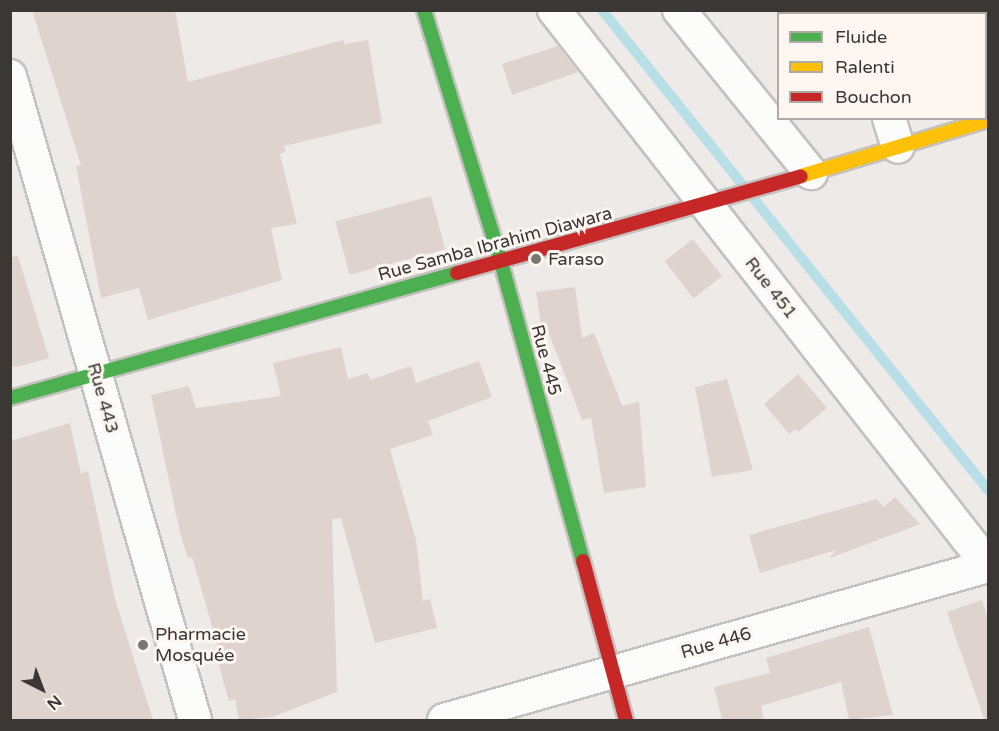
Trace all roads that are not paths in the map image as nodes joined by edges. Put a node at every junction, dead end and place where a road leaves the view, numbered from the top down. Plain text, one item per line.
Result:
1 (424, 10) edge
2 (554, 10) edge
3 (679, 10) edge
4 (10, 76) edge
5 (988, 120) edge
6 (894, 133) edge
7 (811, 173) junction
8 (706, 204) junction
9 (501, 262) junction
10 (95, 372) junction
11 (10, 398) edge
12 (988, 565) edge
13 (611, 673) junction
14 (195, 720) edge
15 (444, 720) edge
16 (626, 720) edge

1 - 9 street, Rue 445
2 - 8 street, Rue 451
3 - 7 street
4 - 10 street, Rue 443
5 - 6 street, Rue Samba Ibrahim Diawara
6 - 7 street, Rue Samba Ibrahim Diawara
7 - 8 street, Rue Samba Ibrahim Diawara
8 - 9 street, Rue Samba Ibrahim Diawara
8 - 12 street, Rue 451
9 - 10 street, Rue Samba Ibrahim Diawara
9 - 13 street, Rue 445
10 - 11 street, Rue Samba Ibrahim Diawara
10 - 14 street, Rue 443
12 - 13 street, Rue 446
13 - 15 street, Rue 446
13 - 16 street, Rue 445

